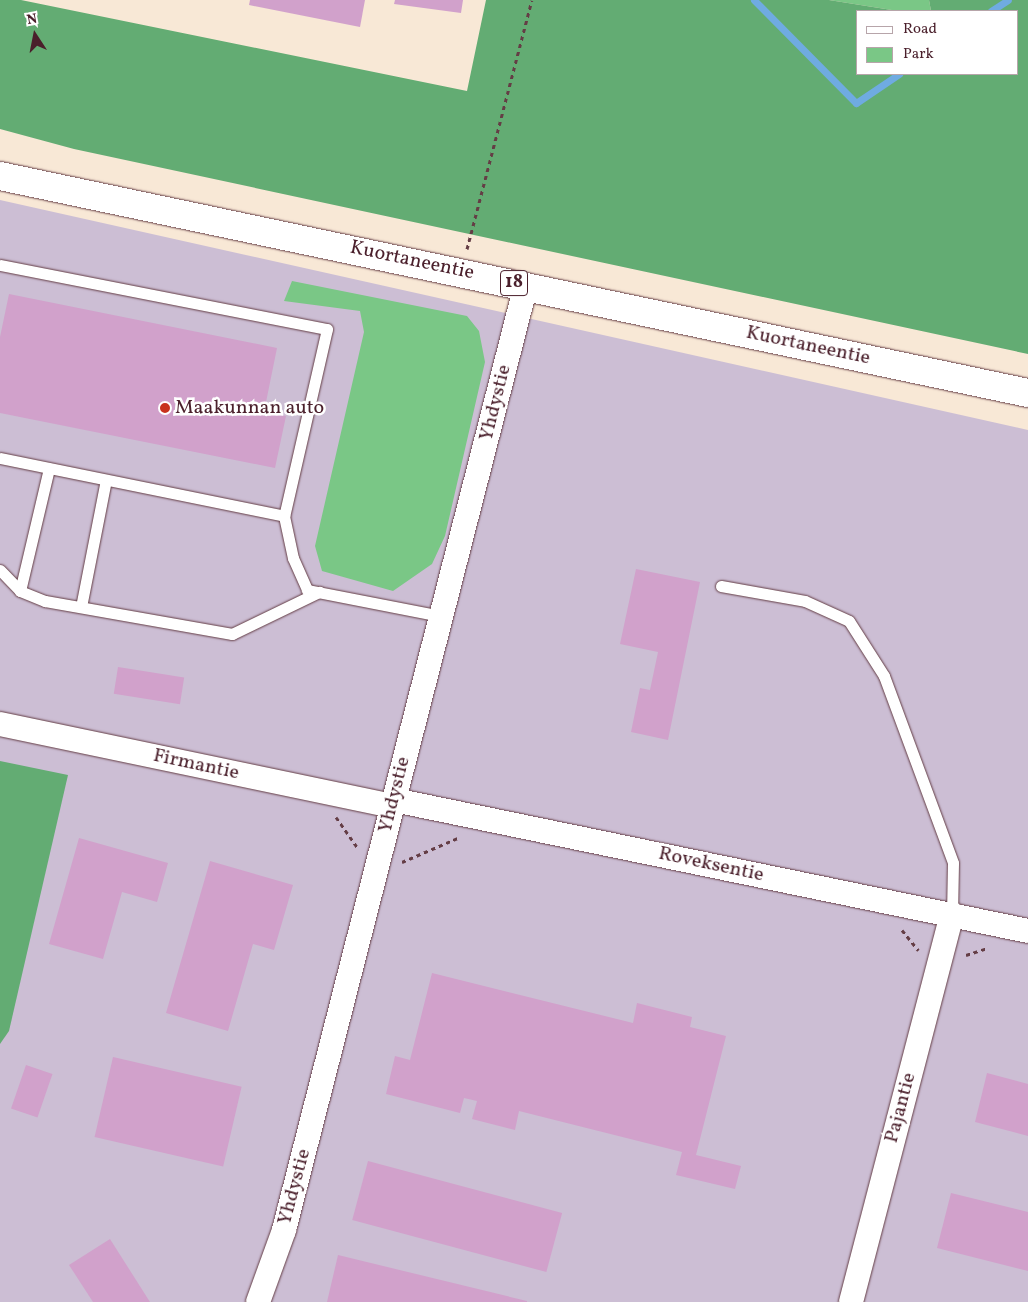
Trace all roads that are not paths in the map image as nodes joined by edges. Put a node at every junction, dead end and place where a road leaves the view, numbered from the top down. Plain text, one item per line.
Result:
1 (0, 176) edge
2 (0, 265) edge
3 (526, 285) junction
4 (1028, 393) edge
5 (0, 458) edge
6 (49, 468) junction
7 (106, 480) junction
8 (284, 516) junction
9 (0, 570) edge
10 (721, 586) dead end
11 (20, 591) junction
12 (319, 592) junction
13 (81, 607) junction
14 (441, 616) junction
15 (0, 724) edge
16 (393, 803) junction
17 (952, 914) junction
18 (1028, 931) edge
19 (258, 1302) edge
20 (850, 1302) edge

1 - 3 highway, Kuortaneentie / 18
2 - 8 lane
3 - 4 highway, Kuortaneentie / 18
3 - 14 street, Yhdystie
5 - 6 lane
6 - 7 lane
6 - 11 lane
7 - 8 lane
7 - 13 lane
8 - 12 lane
9 - 11 lane
10 - 17 lane
11 - 13 lane
12 - 13 lane
12 - 14 lane
14 - 16 street, Yhdystie
15 - 16 street, Firmantie
16 - 17 street, Roveksentie
16 - 19 street, Yhdystie
17 - 18 street, Roveksentie
17 - 20 street, Pajantie

